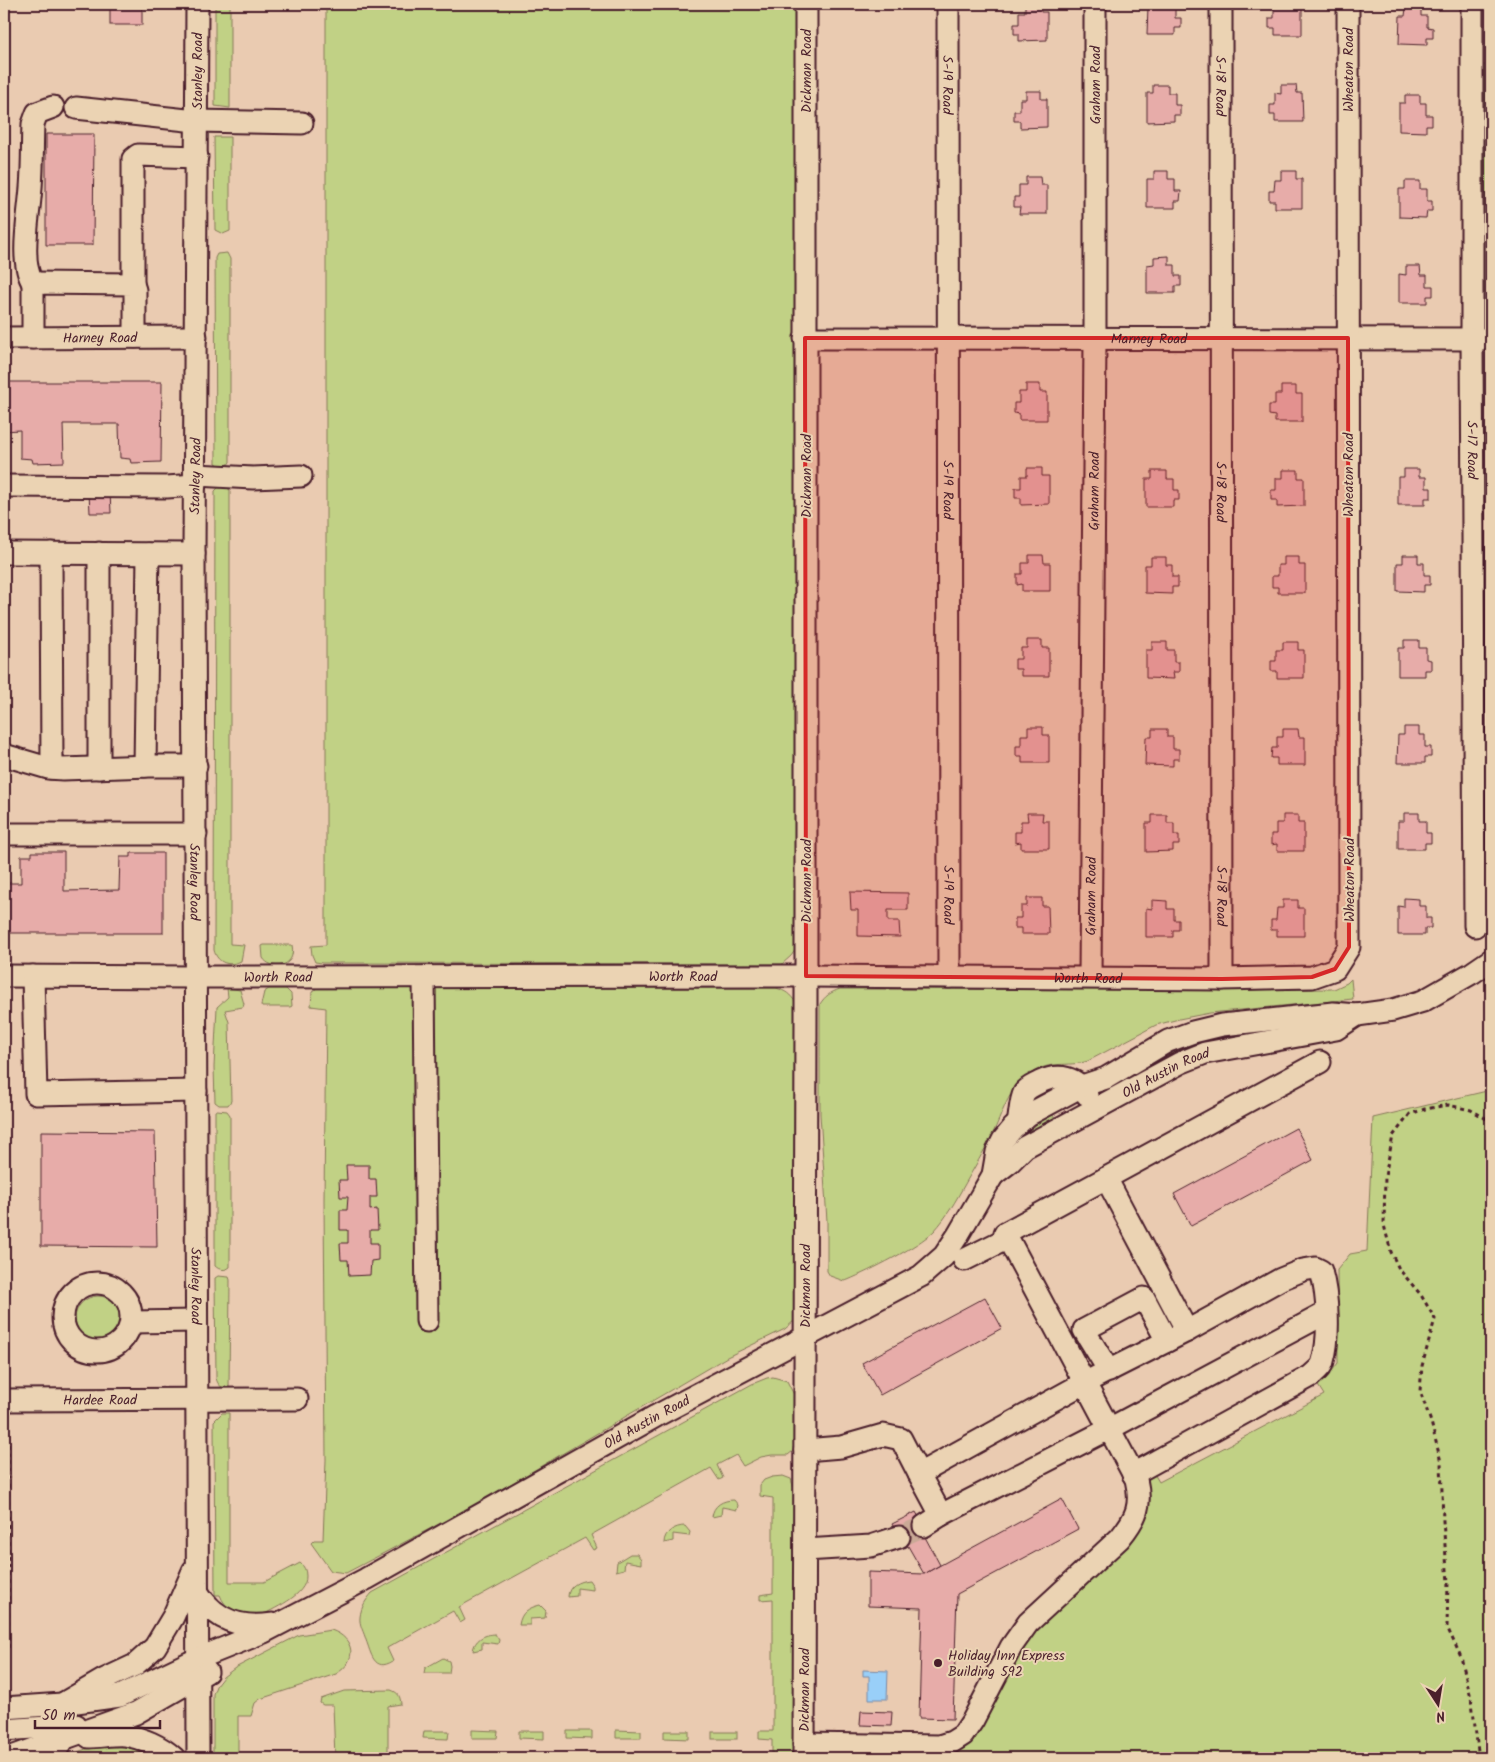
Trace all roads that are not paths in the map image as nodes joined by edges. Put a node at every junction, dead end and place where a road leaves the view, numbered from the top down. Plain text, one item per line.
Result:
1 (197, 4) edge
2 (806, 4) edge
3 (948, 4) edge
4 (1095, 4) edge
5 (1222, 4) edge
6 (1348, 4) edge
7 (1472, 4) edge
8 (53, 107) dead end
9 (76, 108) dead end
10 (196, 121) junction
11 (302, 123) dead end
12 (196, 157) junction
13 (33, 283) junction
14 (133, 284) junction
15 (135, 337) junction
16 (196, 337) junction
17 (4, 338) edge
18 (33, 338) junction
19 (805, 338) junction
20 (948, 338) junction
21 (1222, 338) junction
22 (1348, 338) junction
23 (1482, 338) edge
24 (1095, 339) junction
25 (301, 476) dead end
26 (195, 480) junction
27 (4, 486) edge
28 (4, 552) edge
29 (50, 553) junction
30 (100, 553) junction
31 (148, 554) junction
32 (194, 554) junction
33 (4, 755) edge
34 (146, 766) junction
35 (196, 766) junction
36 (52, 768) junction
37 (98, 768) junction
38 (4, 834) edge
39 (196, 834) junction
40 (1475, 926) dead end
41 (1349, 947) joint
42 (1491, 960) edge
43 (4, 976) edge
44 (33, 976) junction
45 (806, 976) junction
46 (196, 977) junction
47 (424, 977) junction
48 (949, 977) junction
49 (1090, 977) junction
50 (1222, 979) junction
51 (1357, 1015) junction
52 (1320, 1062) dead end
53 (1082, 1086) junction
54 (196, 1091) junction
55 (1095, 1109) junction
56 (993, 1174) junction
57 (1106, 1178) junction
58 (1008, 1238) junction
59 (964, 1260) dead end
60 (1326, 1313) junction
61 (427, 1320) dead end
62 (196, 1321) junction
63 (132, 1322) dead end
64 (1187, 1331) junction
65 (806, 1337) junction
66 (1167, 1341) junction
67 (1109, 1371) junction
68 (1084, 1383) junction
69 (196, 1399) junction
70 (297, 1399) dead end
71 (6, 1408) edge
72 (1109, 1429) junction
73 (805, 1450) junction
74 (919, 1474) junction
75 (1133, 1474) junction
76 (899, 1537) tunnel mouth
77 (805, 1550) junction
78 (196, 1561) junction
79 (197, 1591) junction
80 (273, 1627) junction
81 (197, 1669) junction
82 (62, 1704) junction
83 (4, 1708) edge
84 (4, 1730) edge
85 (64, 1732) junction
86 (804, 1751) edge
87 (9, 1758) edge
88 (51, 1758) edge
89 (174, 1758) edge
90 (198, 1758) edge

1 - 10 street, Stanley Road
2 - 19 street, Dickman Road
3 - 20 street, S-19 Road
4 - 24 street, Graham Road
5 - 21 street, S-18 Road
6 - 22 street, Wheaton Road
7 - 23 street, S-17 Road
8 - 13 street
9 - 10 street
10 - 11 street
10 - 12 street, Stanley Road
12 - 14 street
12 - 16 street, Stanley Road
13 - 14 street
13 - 18 street
14 - 15 street
15 - 16 street, Harney Road
15 - 18 street, Harney Road
16 - 26 street, Stanley Road
17 - 18 street, Harney Road
19 - 20 street, Marney Road
19 - 45 street, Dickman Road
20 - 24 street, Marney Road
20 - 48 street, S-19 Road
21 - 22 street, Marney Road
21 - 24 street, Marney Road
21 - 50 street, S-18 Road
22 - 23 street, Marney Road
22 - 41 street, Wheaton Road
23 - 40 street, S-17 Road
24 - 49 street, Graham Road
25 - 26 street
26 - 27 street
26 - 32 street, Stanley Road
28 - 29 street
29 - 30 street
29 - 36 street
30 - 31 street
30 - 37 street
31 - 32 street
31 - 34 street
32 - 35 street, Stanley Road
33 - 36 street
34 - 35 street
34 - 37 street
35 - 39 street, Stanley Road
36 - 37 street
38 - 39 street
39 - 46 street, Stanley Road
41 - 50 street, Worth Road
42 - 51 street, Old Austin Road
43 - 44 street, Worth Road
44 - 46 street, Worth Road
44 - 54 street
45 - 47 street, Worth Road
45 - 48 street, Worth Road
45 - 65 street, Dickman Road
46 - 47 street, Worth Road
46 - 54 street, Stanley Road
47 - 61 street
48 - 49 street, Worth Road
49 - 50 street, Worth Road
51 - 53 street, Old Austin Road
51 - 55 street, Old Austin Road
52 - 57 street
53 - 55 street
53 - 56 street, Old Austin Road
54 - 62 street, Stanley Road
55 - 56 street, Old Austin Road
56 - 65 street, Old Austin Road
57 - 58 street
57 - 64 street
58 - 59 street
58 - 68 street
60 - 64 street
60 - 72 street
60 - 75 street
62 - 63 street
62 - 69 street, Stanley Road
64 - 66 street
65 - 73 street, Dickman Road
65 - 80 street, Old Austin Road
66 - 67 street
66 - 67 street
67 - 68 street
68 - 72 street
68 - 74 street
69 - 70 street, Hardee Road
69 - 71 street, Hardee Road
69 - 78 street, Stanley Road
72 - 74 street
72 - 75 street
73 - 74 street
73 - 77 street, Dickman Road
75 - 86 street
76 - 77 street
77 - 86 street, Dickman Road
78 - 79 street, Stanley Road
78 - 82 street
79 - 80 street
79 - 81 street, Stanley Road
80 - 81 street, Old Austin Road
81 - 82 street
81 - 85 street
81 - 90 street, Stanley Road
82 - 83 street
82 - 85 street
84 - 85 street
85 - 87 street
85 - 88 street
85 - 89 street

